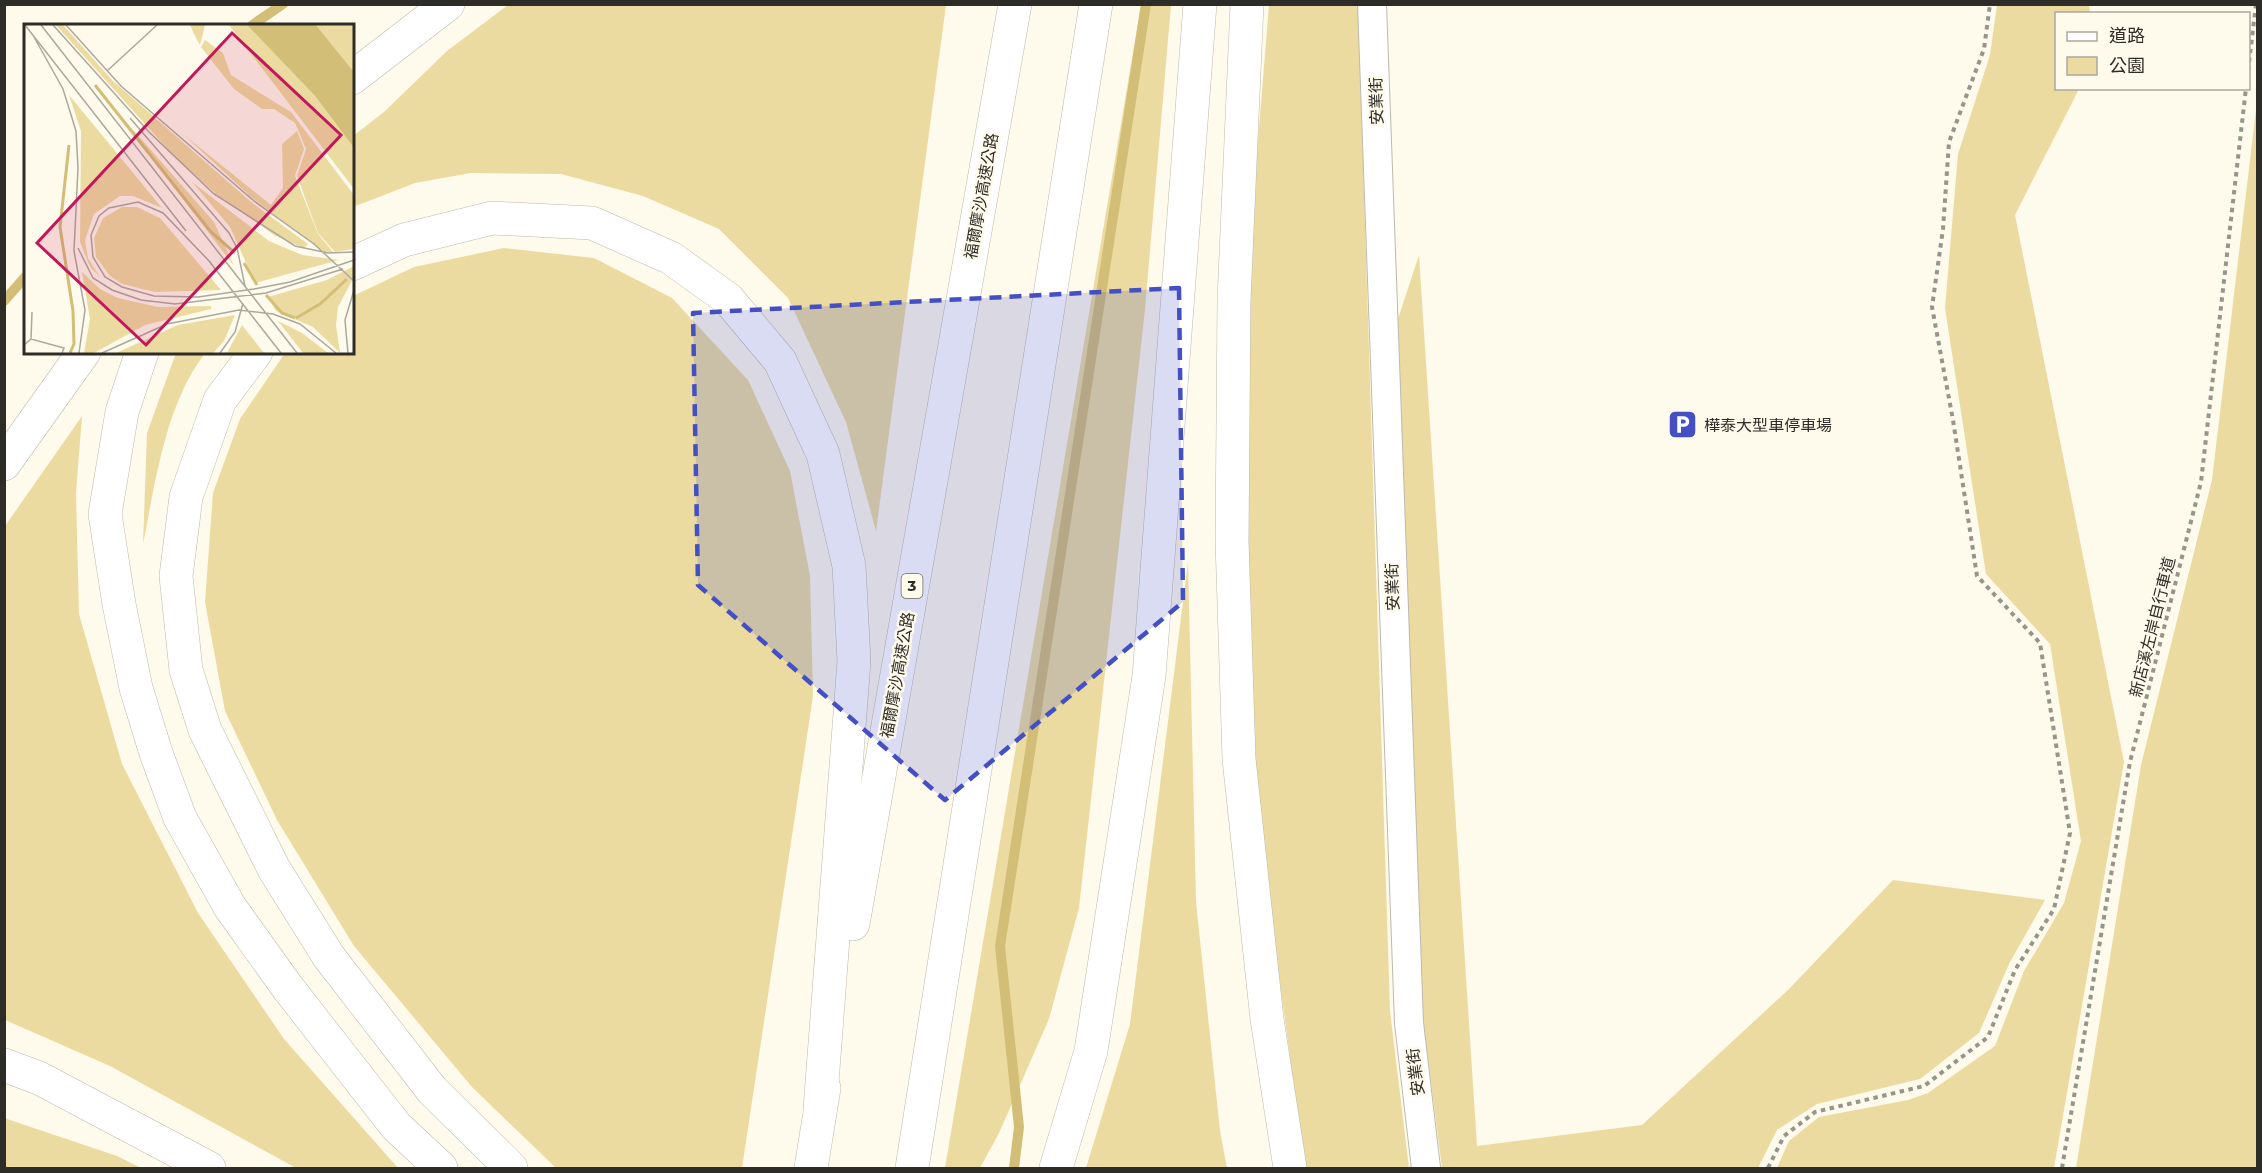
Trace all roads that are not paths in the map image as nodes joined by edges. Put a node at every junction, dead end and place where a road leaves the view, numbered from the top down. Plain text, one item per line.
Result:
1 (448, 4) edge
2 (1015, 4) edge
3 (1096, 4) edge
4 (1200, 4) edge
5 (1247, 4) edge
6 (1372, 4) edge
7 (354, 76) edge
8 (354, 263) edge
9 (83, 354) edge
10 (141, 354) edge
11 (254, 354) edge
12 (4, 464) edge
13 (4, 1065) edge
14 (820, 1109) junction
15 (209, 1168) edge
16 (441, 1168) edge
17 (511, 1168) edge
18 (811, 1168) edge
19 (912, 1168) edge
20 (1056, 1168) edge
21 (1290, 1168) edge
22 (1426, 1168) edge

1 - 7 highway
2 - 14 highway, 福爾摩沙高速公路 / 3
3 - 19 highway
4 - 20 highway
5 - 21 highway
6 - 22 street, 安業街
8 - 14 highway
9 - 12 highway
10 - 16 highway
11 - 17 highway
13 - 15 highway
14 - 18 highway, 福爾摩沙高速公路 / 3

